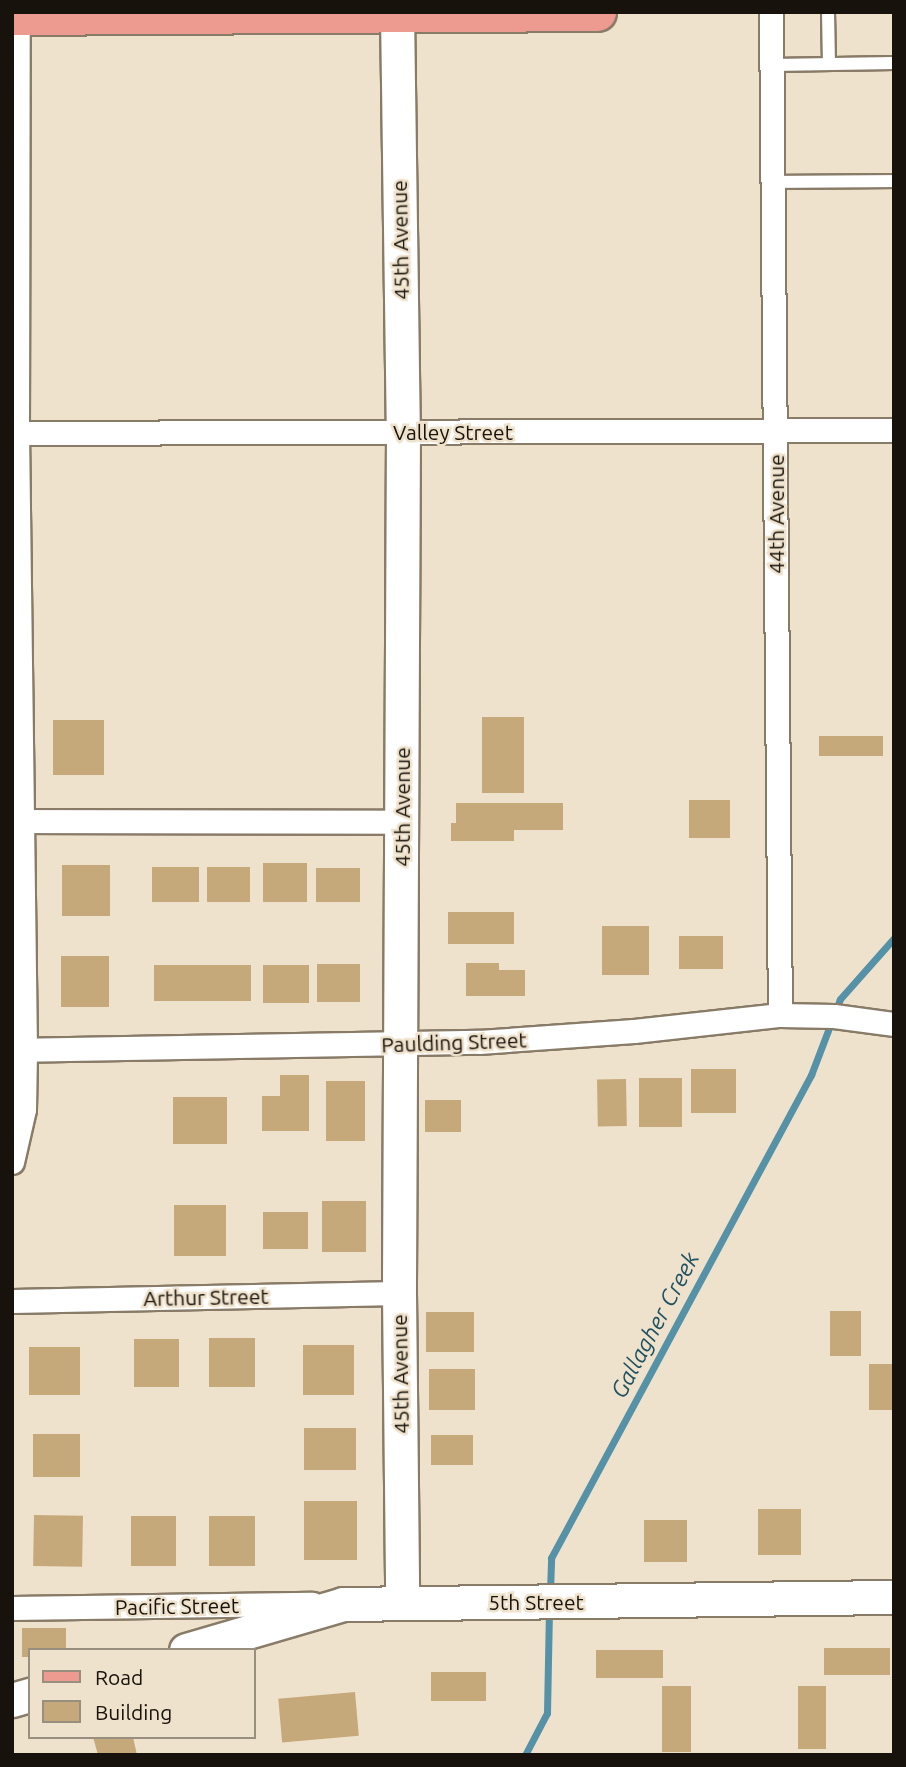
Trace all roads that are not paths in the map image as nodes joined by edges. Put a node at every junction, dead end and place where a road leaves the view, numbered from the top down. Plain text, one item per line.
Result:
1 (597, 12) edge
2 (771, 12) edge
3 (828, 12) edge
4 (397, 13) edge
5 (16, 15) edge
6 (894, 63) edge
7 (829, 64) junction
8 (772, 65) junction
9 (894, 181) edge
10 (773, 182) junction
11 (894, 430) edge
12 (775, 431) junction
13 (403, 432) junction
14 (15, 433) edge
15 (17, 821) edge
16 (401, 822) junction
17 (780, 1015) junction
18 (894, 1024) edge
19 (400, 1045) junction
20 (19, 1050) edge
21 (12, 1162) edge
22 (399, 1293) junction
23 (12, 1301) edge
24 (894, 1597) edge
25 (402, 1602) junction
26 (343, 1604) junction
27 (12, 1608) edge
28 (193, 1648) edge

1 - 4 main road
2 - 8 street, 44th Avenue
3 - 7 lane
4 - 5 main road
4 - 13 street, 45th Avenue
5 - 14 street
6 - 7 lane
7 - 8 lane
8 - 10 street, 44th Avenue
9 - 10 lane
10 - 12 street, 44th Avenue
11 - 12 street, Valley Street
12 - 13 street, Valley Street
12 - 17 street, 44th Avenue
13 - 14 street, Valley Street
13 - 16 street, 45th Avenue
14 - 15 street
15 - 16 street
15 - 20 street
16 - 19 street, 45th Avenue
17 - 18 street, Paulding Street
17 - 19 street, Paulding Street
19 - 20 street, Paulding Street
19 - 22 street, 45th Avenue
20 - 21 street
22 - 23 street, Arthur Street
22 - 25 street, 45th Avenue
24 - 25 street, 5th Street
25 - 26 street, 5th Street
26 - 27 street, Pacific Street
26 - 28 street, 5th Street

